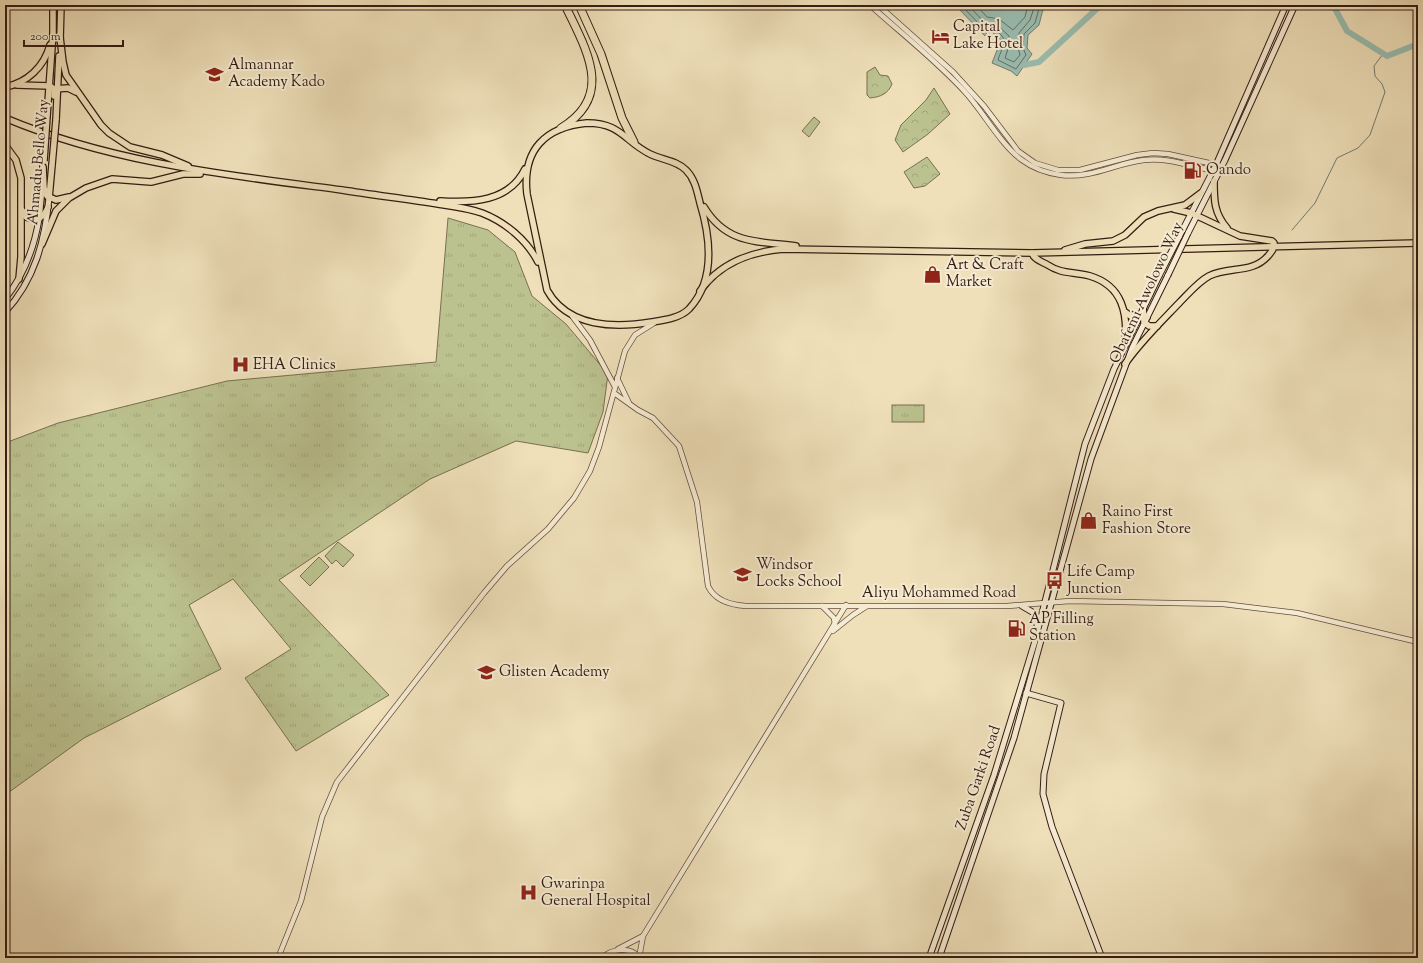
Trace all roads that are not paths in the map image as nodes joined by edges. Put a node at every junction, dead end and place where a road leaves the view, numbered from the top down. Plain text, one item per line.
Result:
1 (53, 5) edge
2 (61, 5) edge
3 (564, 5) edge
4 (579, 5) edge
5 (870, 5) edge
6 (878, 5) edge
7 (1286, 5) edge
8 (1295, 5) edge
9 (53, 33) junction
10 (60, 37) junction
11 (15, 85) junction
12 (5, 87) edge
13 (54, 87) junction
14 (78, 93) junction
15 (5, 118) edge
16 (562, 128) junction
17 (634, 142) junction
18 (5, 145) edge
19 (528, 163) junction
20 (44, 164) junction
21 (1216, 164) junction
22 (1222, 166) junction
23 (200, 170) junction
24 (1216, 171) junction
25 (227, 174) junction
26 (1214, 181) junction
27 (1201, 193) junction
28 (73, 195) junction
29 (50, 198) junction
30 (700, 199) junction
31 (418, 201) junction
32 (48, 207) junction
33 (1174, 209) junction
34 (21, 210) junction
35 (1194, 214) junction
36 (39, 219) junction
37 (1230, 231) junction
38 (1418, 243) edge
39 (42, 244) junction
40 (1274, 246) junction
41 (816, 249) junction
42 (1062, 251) junction
43 (1032, 253) junction
44 (542, 271) junction
45 (19, 279) junction
46 (700, 291) junction
47 (5, 299) edge
48 (1143, 307) joint
49 (5, 312) edge
50 (1125, 312) junction
51 (570, 313) junction
52 (1143, 318) junction
53 (656, 322) junction
54 (1157, 326) junction
55 (1125, 344) junction
56 (1125, 364) junction
57 (617, 378) junction
58 (615, 390) junction
59 (630, 405) junction
60 (1044, 603) junction
61 (1051, 603) junction
62 (846, 605) junction
63 (822, 606) junction
64 (869, 606) junction
65 (1022, 606) junction
66 (835, 625) junction
67 (830, 633) junction
68 (1037, 635) junction
69 (1418, 642) edge
70 (1026, 693) junction
71 (643, 936) junction
72 (615, 950) junction
73 (278, 958) edge
74 (602, 958) edge
75 (639, 958) edge
76 (929, 958) edge
77 (939, 958) edge
78 (1102, 958) edge

1 - 9 main road, Ahmadu Bello Way
2 - 10 main road, Ahmadu Bello Way
3 - 16 highway
4 - 17 highway
5 - 24 street
6 - 21 street
7 - 21 main road, Obafemi Awolowo Way
8 - 22 main road, Obafemi Awolowo Way
9 - 11 main road
9 - 13 main road, Ahmadu Bello Way
10 - 13 main road, Ahmadu Bello Way
10 - 14 main road
11 - 12 main road
11 - 13 main road
13 - 14 main road
13 - 20 main road, Ahmadu Bello Way, bridge
13 - 29 main road, Ahmadu Bello Way, bridge
14 - 23 main road
15 - 23 main road
16 - 17 main road
16 - 19 main road
17 - 30 main road
18 - 34 main road
19 - 31 main road
19 - 44 main road
20 - 29 main road
20 - 36 main road, Ahmadu Bello Way
21 - 22 street
21 - 24 main road, Obafemi Awolowo Way
22 - 24 main road, Obafemi Awolowo Way
23 - 25 main road
24 - 26 main road, Obafemi Awolowo Way
24 - 27 main road, Obafemi Awolowo Way
25 - 28 main road
25 - 31 main road
26 - 35 main road, Obafemi Awolowo Way
26 - 37 main road
27 - 33 main road
27 - 35 main road, Obafemi Awolowo Way
28 - 29 main road
28 - 39 main road
29 - 32 main road, Ahmadu Bello Way
30 - 41 main road
30 - 46 main road
31 - 44 main road
32 - 36 main road
32 - 39 main road, Ahmadu Bello Way
33 - 35 main road
33 - 42 main road
34 - 36 main road
34 - 45 main road
35 - 37 main road
35 - 48 main road, Obafemi Awolowo Way, bridge
35 - 52 main road, Obafemi Awolowo Way, bridge
36 - 45 main road, Ahmadu Bello Way
37 - 40 main road
38 - 40 main road
39 - 49 main road, Ahmadu Bello Way
40 - 42 main road
40 - 54 main road
41 - 43 main road
41 - 46 main road
42 - 43 main road
43 - 50 main road
44 - 51 main road
45 - 47 main road, Ahmadu Bello Way
46 - 53 main road
48 - 52 main road
50 - 52 main road
50 - 55 main road
51 - 53 main road
51 - 58 street
52 - 54 main road
52 - 55 main road, Obafemi Awolowo Way
52 - 56 main road, Obafemi Awolowo Way
53 - 57 street
54 - 56 main road
55 - 60 main road, Obafemi Awolowo Way
56 - 61 main road, Obafemi Awolowo Way
57 - 58 street
57 - 59 street
58 - 59 street
58 - 73 street
59 - 63 street, Aliyu Mohammed Road
60 - 61 street, Aliyu Mohammed Road
60 - 65 street, Aliyu Mohammed Road
60 - 68 main road, Zuba Garki Road
61 - 69 street, Aliyu Mohammed Road
61 - 70 main road, Zuba Garki Road
62 - 63 street, Aliyu Mohammed Road
62 - 64 street, Aliyu Mohammed Road
62 - 66 street
63 - 66 street
64 - 65 street, Aliyu Mohammed Road
64 - 67 street
65 - 68 main road
66 - 67 street
67 - 71 street
68 - 76 main road, Zuba Garki Road
70 - 77 main road, Zuba Garki Road
70 - 78 main road
71 - 72 street
71 - 75 street
72 - 74 street
72 - 75 street

